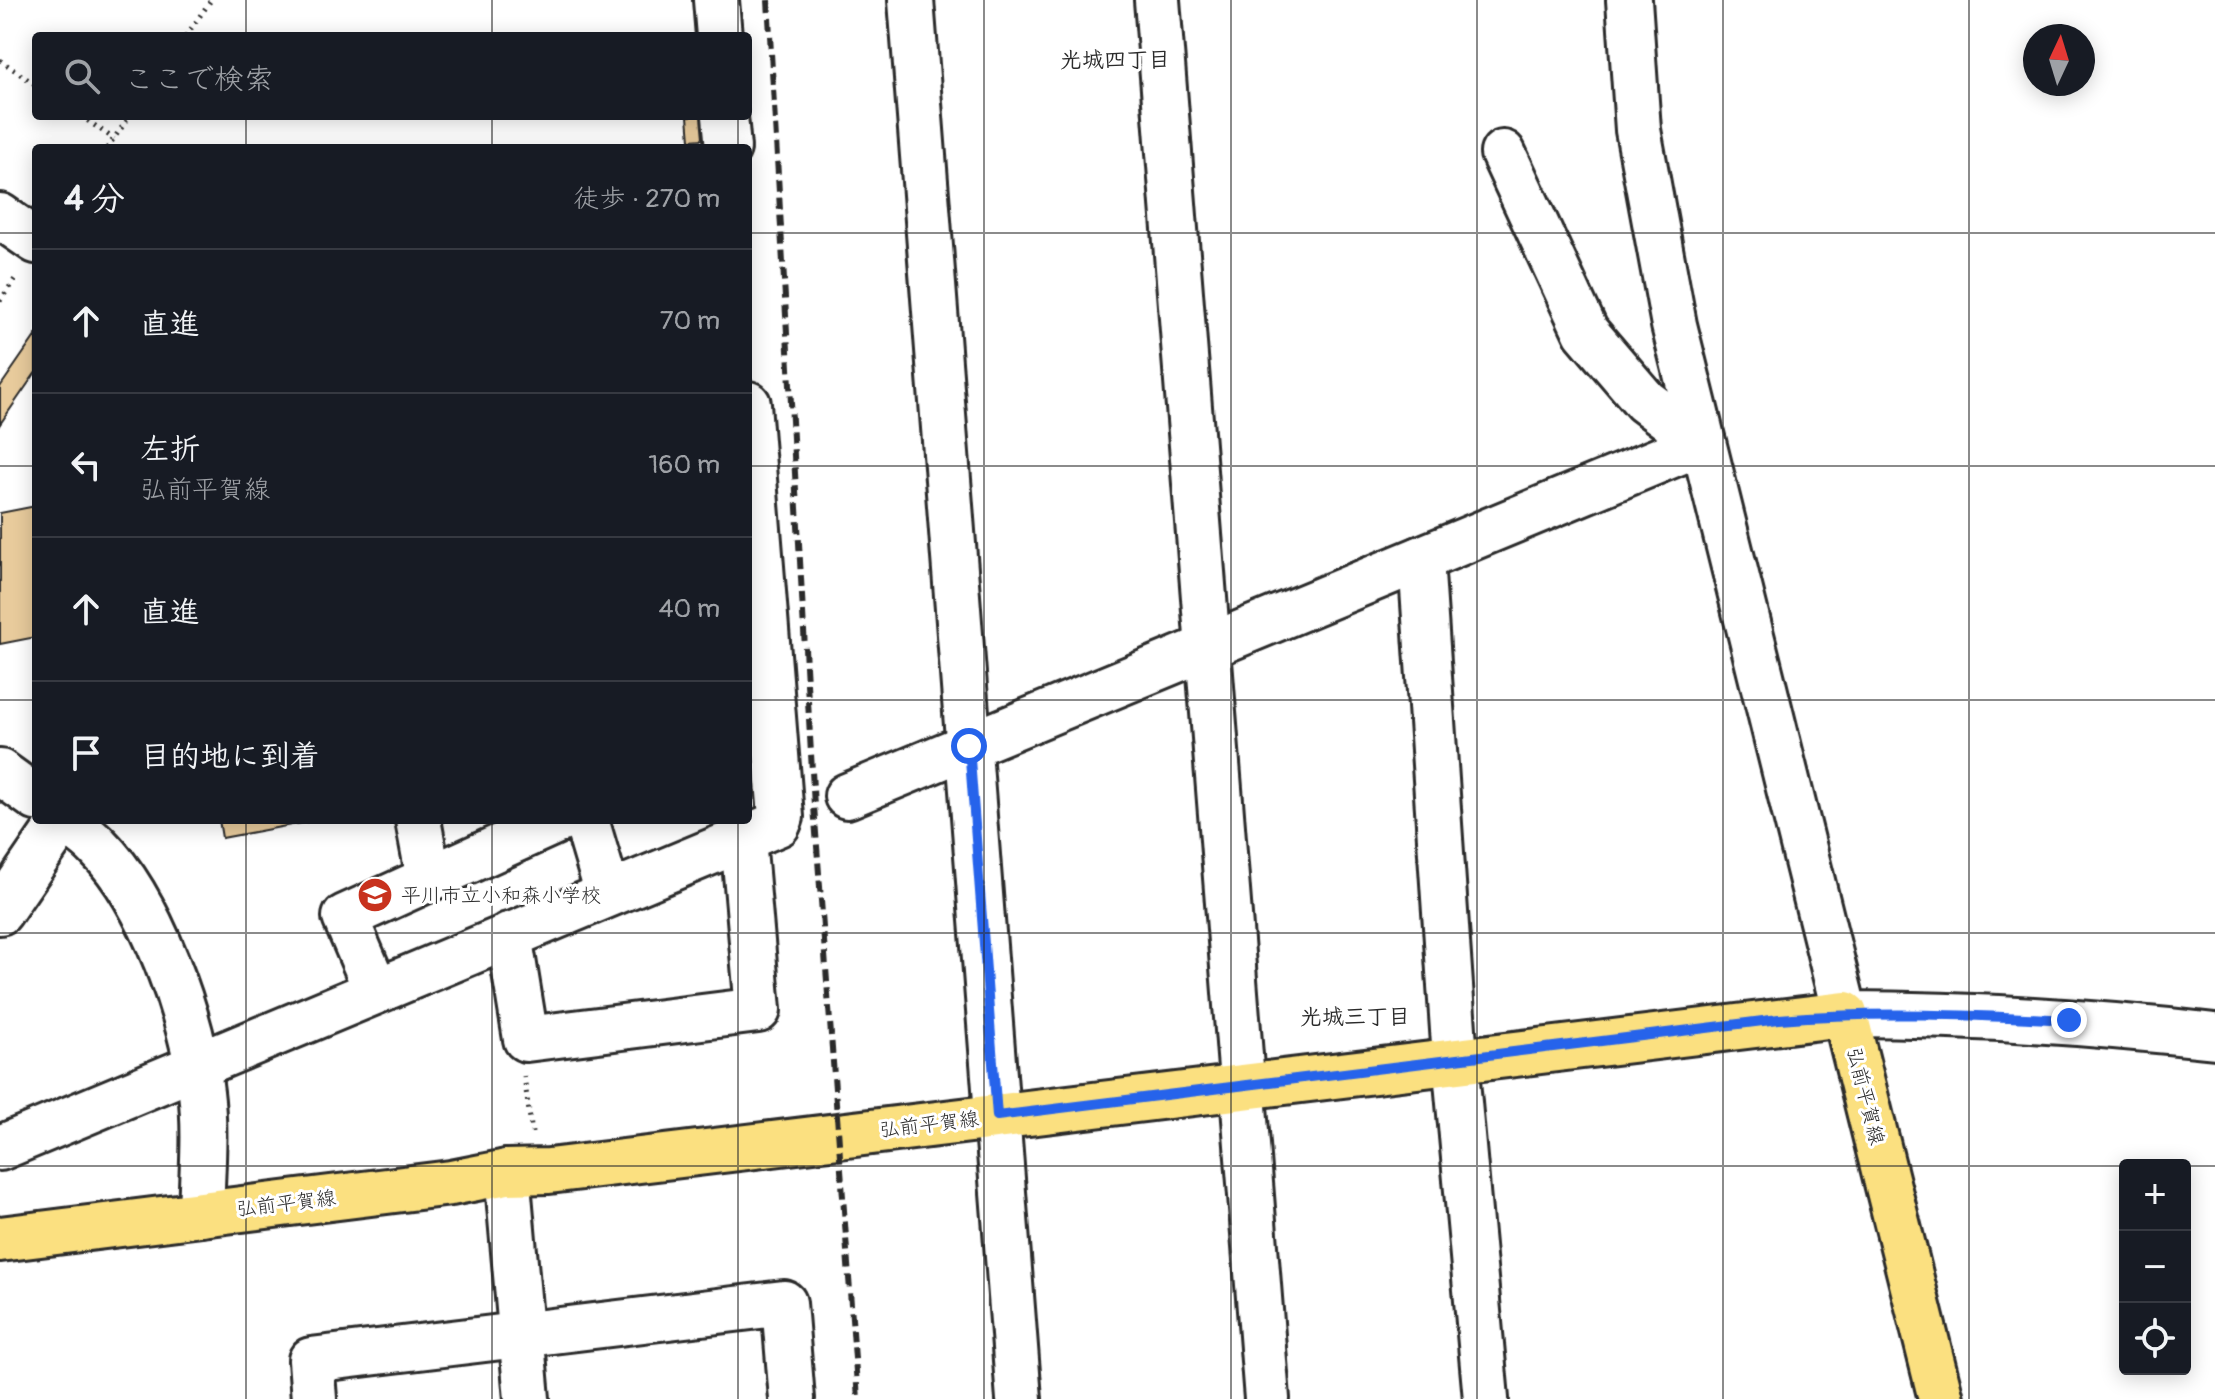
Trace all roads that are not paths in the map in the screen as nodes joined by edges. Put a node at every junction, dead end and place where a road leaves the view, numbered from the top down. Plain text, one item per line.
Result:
1 (716, 0) edge
2 (911, 0) edge
3 (1157, 0) edge
4 (1629, 0) edge
5 (719, 32) edge
6 (725, 120) edge
7 (728, 144) edge
8 (1503, 153) dead end
9 (0, 216) edge
10 (32, 238) edge
11 (1701, 443) junction
12 (752, 454) edge
13 (1421, 559) junction
14 (1208, 647) junction
15 (969, 746) junction
16 (0, 772) edge
17 (32, 795) edge
18 (847, 796) dead end
19 (61, 824) edge
20 (69, 824) edge
21 (419, 824) edge
22 (550, 824) edge
23 (587, 824) edge
24 (743, 839) junction
25 (429, 879) junction
26 (608, 894) junction
27 (0, 912) edge
28 (509, 935) junction
29 (376, 990) junction
30 (1845, 1014) junction
31 (2215, 1036) edge
32 (1455, 1059) junction
33 (197, 1064) junction
34 (1242, 1086) junction
35 (997, 1116) junction
36 (0, 1148) edge
37 (507, 1172) junction
38 (201, 1214) junction
39 (0, 1239) edge
40 (522, 1334) junction
41 (314, 1399) edge
42 (527, 1399) edge
43 (792, 1399) edge
44 (1019, 1399) edge
45 (1267, 1399) edge
46 (1486, 1399) edge
47 (1941, 1399) edge

1 - 5 street
2 - 15 street
3 - 14 street
4 - 11 street
6 - 7 street
8 - 11 street
9 - 10 street
11 - 13 street
11 - 30 street
12 - 24 street
13 - 14 street
13 - 32 street
14 - 15 street
14 - 34 street
15 - 18 street
15 - 35 street
16 - 17 street
19 - 27 street
20 - 33 street
21 - 25 street
22 - 25 street
23 - 26 street
24 - 26 street
24 - 28 street
25 - 29 street
26 - 28 street
28 - 29 street
29 - 33 street
30 - 31 street
30 - 32 main road, 弘前平賀線
30 - 47 main road, 弘前平賀線
32 - 34 main road, 弘前平賀線
32 - 46 street
33 - 36 street
33 - 38 street
34 - 35 main road, 弘前平賀線
34 - 45 street
35 - 37 main road, 弘前平賀線
35 - 44 street
37 - 38 main road, 弘前平賀線
37 - 40 street
38 - 39 main road, 弘前平賀線
40 - 41 street
40 - 42 street
40 - 43 street

